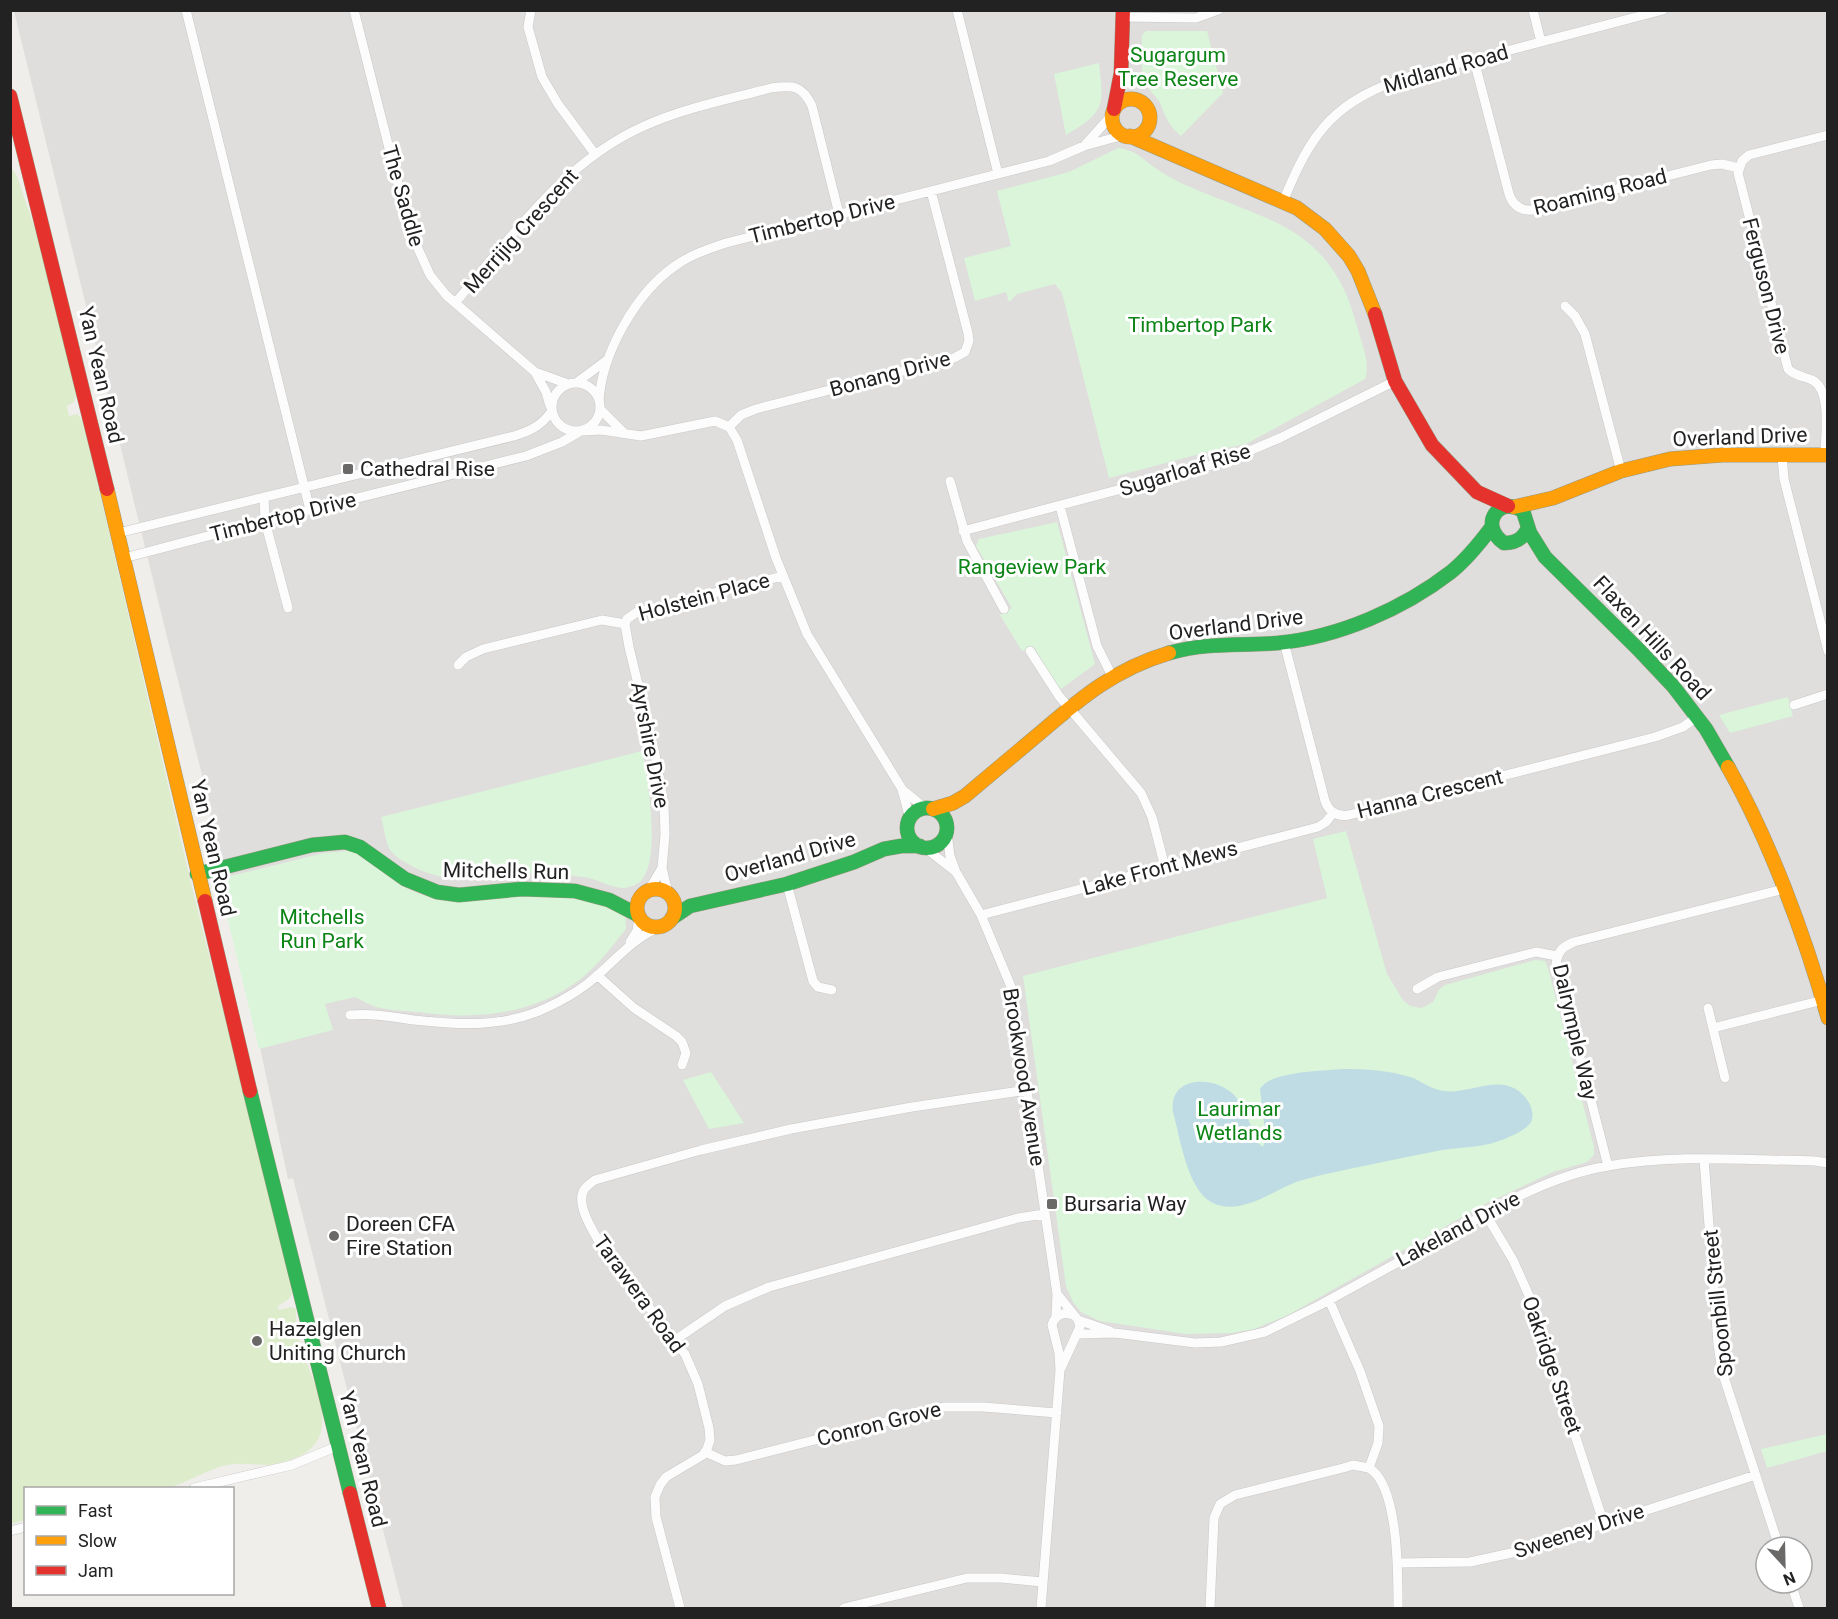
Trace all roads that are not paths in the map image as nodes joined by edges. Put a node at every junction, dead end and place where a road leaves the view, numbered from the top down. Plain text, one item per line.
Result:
1 (186, 10) edge
2 (354, 10) edge
3 (531, 10) edge
4 (957, 10) edge
5 (1218, 10) edge
6 (1533, 10) edge
7 (1663, 10) edge
8 (1123, 14) edge
9 (1541, 42) junction
10 (1474, 60) junction
11 (1121, 72) junction
12 (10, 96) edge
13 (1137, 100) junction
14 (1113, 112) junction
15 (1149, 122) junction
16 (1827, 135) edge
17 (1127, 136) junction
18 (1084, 146) junction
19 (595, 154) junction
20 (1172, 155) junction
21 (1739, 168) junction
22 (998, 174) junction
23 (932, 191) junction
24 (1283, 202) junction
25 (839, 214) junction
26 (455, 303) junction
27 (1565, 306) dead end
28 (607, 360) junction
29 (536, 372) junction
30 (1395, 381) junction
31 (572, 383) junction
32 (600, 405) junction
33 (551, 410) junction
34 (729, 427) junction
35 (581, 431) junction
36 (626, 435) junction
37 (1826, 455) edge
38 (1782, 456) junction
39 (1621, 471) junction
40 (950, 481) dead end
41 (305, 487) junction
42 (1478, 492) junction
43 (264, 497) junction
44 (1553, 498) junction
45 (1060, 506) junction
46 (1511, 507) junction
47 (310, 510) junction
48 (265, 521) junction
49 (1491, 526) junction
50 (1528, 526) junction
51 (963, 531) junction
52 (118, 533) junction
53 (1508, 543) junction
54 (124, 558) junction
55 (1468, 558) junction
56 (1546, 559) junction
57 (783, 576) junction
58 (288, 608) dead end
59 (1004, 609) dead end
60 (625, 624) junction
61 (1284, 642) junction
62 (1030, 651) dead end
63 (1827, 651) edge
64 (458, 665) dead end
65 (1112, 676) junction
66 (1827, 694) edge
67 (1794, 705) dead end
68 (1069, 708) junction
69 (1697, 717) junction
70 (902, 789) junction
71 (965, 796) junction
72 (929, 809) junction
73 (1333, 813) junction
74 (909, 823) junction
75 (947, 831) junction
76 (922, 847) junction
77 (884, 849) junction
78 (1165, 867) junction
79 (662, 868) junction
80 (956, 872) junction
81 (198, 874) junction
82 (787, 884) junction
83 (1784, 889) junction
84 (646, 891) junction
85 (670, 895) junction
86 (614, 901) junction
87 (706, 901) junction
88 (981, 915) junction
89 (638, 916) junction
90 (667, 922) junction
91 (629, 944) junction
92 (1557, 956) junction
93 (597, 975) junction
94 (1417, 989) dead end
95 (832, 990) dead end
96 (1823, 1000) junction
97 (1708, 1008) dead end
98 (350, 1015) dead end
99 (1827, 1018) edge
100 (1713, 1028) junction
101 (682, 1065) dead end
102 (1725, 1078) dead end
103 (1027, 1090) junction
104 (1827, 1157) edge
105 (1704, 1159) junction
106 (1815, 1161) junction
107 (1827, 1163) edge
108 (1608, 1166) junction
109 (1485, 1213) junction
110 (1044, 1214) junction
111 (1057, 1294) junction
112 (1329, 1300) junction
113 (1056, 1316) junction
114 (1076, 1318) junction
115 (1115, 1332) junction
116 (1053, 1334) junction
117 (1077, 1336) junction
118 (675, 1340) junction
119 (1060, 1370) junction
120 (1057, 1413) junction
121 (338, 1446) junction
122 (705, 1452) junction
123 (1370, 1468) junction
124 (1756, 1474) junction
125 (198, 1487) edge
126 (1604, 1524) junction
127 (1775, 1535) edge
128 (1398, 1563) junction
129 (1042, 1582) junction
130 (379, 1608) edge
131 (680, 1608) edge
132 (844, 1608) edge
133 (1041, 1608) edge
134 (1210, 1608) edge
135 (1398, 1608) edge

1 - 41 street
2 - 26 street, The Saddle
3 - 19 street
4 - 22 street
5 - 8 street
6 - 9 street
7 - 9 street, Midland Road
8 - 11 street
9 - 10 street, Midland Road
10 - 21 street, Roaming Road
10 - 24 street, Midland Road
11 - 13 street
11 - 14 street
12 - 52 street, Yan Yean Road
13 - 14 street
13 - 15 street
14 - 17 street
14 - 18 street, Timbertop Drive
15 - 17 street
15 - 20 street
16 - 21 street
17 - 18 street, Timbertop Drive
17 - 20 street
18 - 22 street, Timbertop Drive
19 - 25 street, Merrijig Crescent
19 - 26 street, Merrijig Crescent
20 - 24 street
21 - 37 street, Ferguson Drive
22 - 23 street, Timbertop Drive
23 - 25 street, Timbertop Drive
23 - 34 street, Bonang Drive
24 - 30 street
25 - 28 street, Timbertop Drive
26 - 29 street, The Saddle
27 - 39 street
28 - 31 street, Timbertop Drive
28 - 32 street, Timbertop Drive
29 - 31 street, The Saddle
29 - 33 street, The Saddle
30 - 42 street
30 - 45 street, Sugarloaf Rise
31 - 32 street
31 - 33 street
32 - 35 street
32 - 36 street
33 - 35 street
33 - 41 street, Timbertop Drive
34 - 36 street
34 - 57 street
35 - 36 street
35 - 47 street, Timbertop Drive
37 - 38 street, Overland Drive
38 - 39 street, Overland Drive
38 - 63 street
39 - 44 street, Overland Drive
40 - 51 street
41 - 43 street, Timbertop Drive
41 - 47 street
42 - 46 street
42 - 49 street
43 - 48 street
43 - 52 street, Timbertop Drive
44 - 46 street, Overland Drive
44 - 50 street, Overland Drive
45 - 51 street, Sugarloaf Rise
45 - 65 street
46 - 49 street
46 - 50 street
47 - 48 street, Timbertop Drive
48 - 54 street, Timbertop Drive
48 - 58 street
49 - 53 street
49 - 55 street, Overland Drive
50 - 53 street
50 - 56 street, Flaxen Hills Road
51 - 59 street
52 - 54 street, Yan Yean Road
53 - 55 street, Overland Drive
53 - 56 street, Flaxen Hills Road
54 - 81 street, Yan Yean Road
55 - 61 street, Overland Drive
56 - 69 street, Flaxen Hills Road
57 - 60 street, Holstein Place
57 - 70 street
60 - 64 street, Holstein Place
60 - 79 street, Ayrshire Drive
61 - 65 street, Overland Drive
61 - 73 street, Hanna Crescent
62 - 68 street
65 - 68 street, Overland Drive
66 - 67 street
68 - 71 street, Overland Drive
68 - 78 street
69 - 73 street, Hanna Crescent
69 - 83 street, Flaxen Hills Road
70 - 72 street
70 - 74 street
71 - 72 street, Overland Drive
71 - 75 street, Overland Drive
72 - 74 street
72 - 75 street
73 - 78 street, Lake Front Mews
74 - 76 street
74 - 77 street, Overland Drive
75 - 76 street
75 - 80 street, Brookwood Avenue
76 - 77 street, Overland Drive
76 - 80 street, Brookwood Avenue
77 - 82 street, Overland Drive
78 - 88 street, Lake Front Mews
79 - 84 street, Ayrshire Drive
79 - 85 street, Ayrshire Drive
80 - 88 street, Brookwood Avenue
81 - 86 street, Mitchells Run
81 - 121 street, Yan Yean Road
82 - 87 street, Overland Drive
82 - 95 street
83 - 92 street, Dalrymple Way
83 - 96 street, Flaxen Hills Road
84 - 85 street
84 - 86 street, Mitchells Run
84 - 89 street
85 - 87 street, Overland Drive
85 - 90 street
86 - 89 street, Mitchells Run
87 - 90 street, Overland Drive
88 - 103 street, Brookwood Avenue
89 - 90 street
89 - 91 street
90 - 91 street
91 - 93 street
92 - 94 street
92 - 108 street, Dalrymple Way
93 - 98 street
93 - 101 street
96 - 99 street, Flaxen Hills Road
96 - 100 street
97 - 100 street
100 - 102 street
103 - 110 street, Brookwood Avenue
103 - 118 street, Tarawera Road
104 - 106 street, Lakeland Drive
105 - 106 street, Lakeland Drive
105 - 108 street, Lakeland Drive
105 - 124 street, Spoonbill Street
106 - 107 street, Lakeland Drive
108 - 109 street, Lakeland Drive
109 - 112 street, Lakeland Drive
109 - 126 street, Oakridge Street
110 - 111 street, Brookwood Avenue
110 - 118 street
111 - 113 street, Brookwood Avenue
111 - 114 street
112 - 115 street, Lakeland Drive
112 - 123 street
113 - 114 street
113 - 116 street
114 - 115 street, Lakeland Drive
114 - 117 street
115 - 117 street, Lakeland Drive
116 - 117 street
116 - 119 street
117 - 119 street
118 - 122 street, Tarawera Road
119 - 120 street
120 - 122 street, Conron Grove
120 - 129 street
121 - 125 street
121 - 130 street, Yan Yean Road
122 - 131 street
123 - 128 street
123 - 134 street
124 - 126 street, Sweeney Drive
124 - 127 street, Spoonbill Street
126 - 128 street, Sweeney Drive
128 - 135 street
129 - 132 street
129 - 133 street

